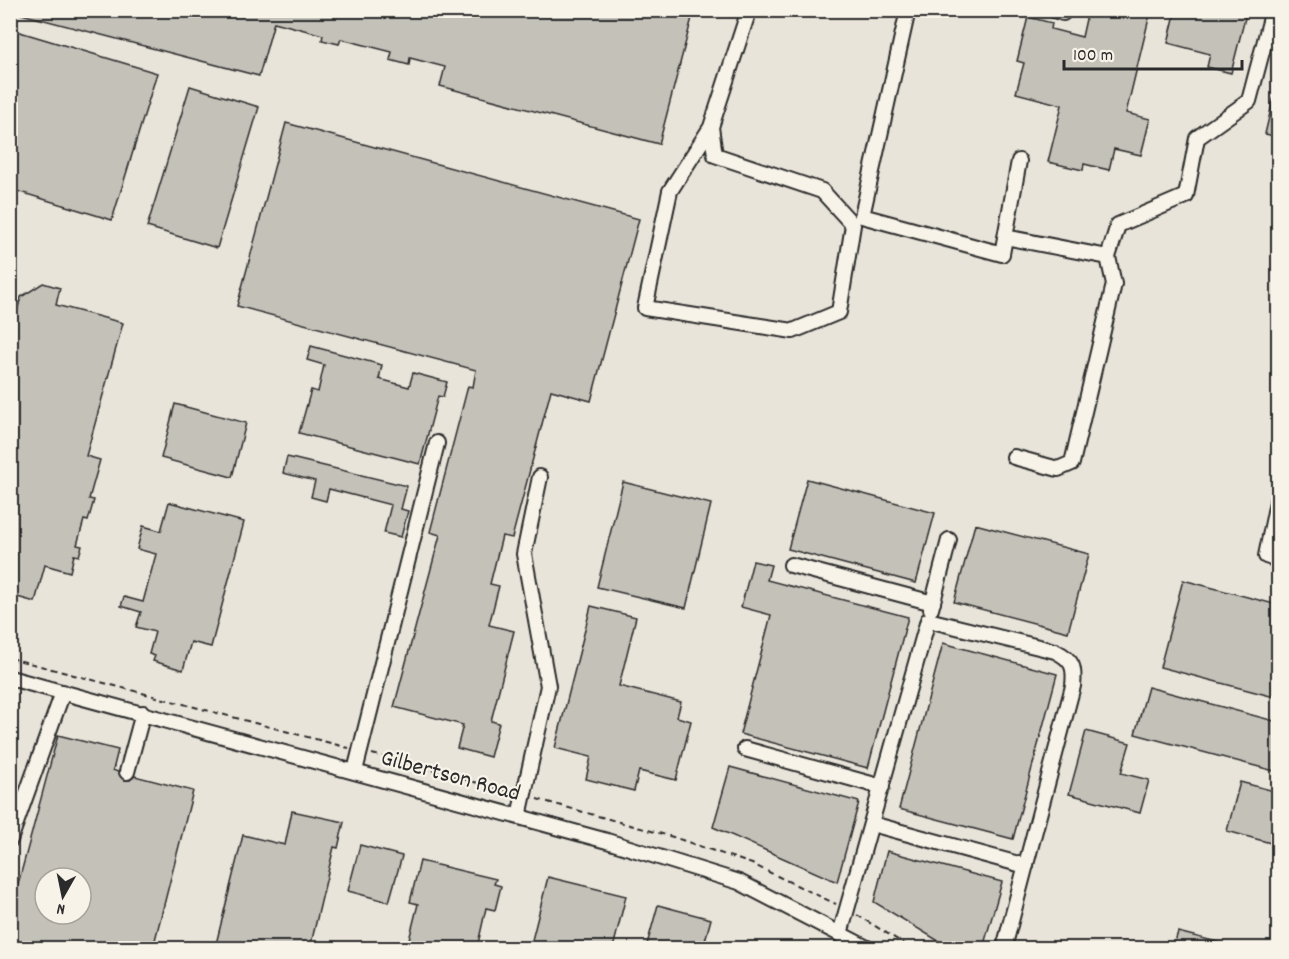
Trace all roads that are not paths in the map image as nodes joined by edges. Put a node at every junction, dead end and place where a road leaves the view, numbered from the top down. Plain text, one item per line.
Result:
1 (749, 10) edge
2 (908, 10) edge
3 (1273, 10) edge
4 (711, 126) junction
5 (1019, 161) dead end
6 (1005, 237) junction
7 (1108, 257) junction
8 (437, 443) dead end
9 (1014, 457) dead end
10 (540, 477) dead end
11 (1278, 497) edge
12 (949, 540) dead end
13 (1278, 560) edge
14 (791, 565) dead end
15 (933, 603) junction
16 (928, 620) junction
17 (11, 680) edge
18 (63, 692) junction
19 (143, 713) junction
20 (745, 750) dead end
21 (355, 771) junction
22 (127, 772) dead end
23 (882, 788) junction
24 (519, 816) junction
25 (872, 824) junction
26 (10, 840) edge
27 (1026, 866) junction
28 (840, 934) junction
29 (867, 948) edge
30 (1004, 948) edge

1 - 4 street
2 - 6 street
3 - 7 street
4 - 4 street
5 - 6 street
6 - 7 street
7 - 9 street
8 - 21 street
10 - 24 street
11 - 13 street
12 - 15 street
14 - 15 street
15 - 16 street
16 - 23 street
16 - 27 street
17 - 18 street, Gilbertson Road
18 - 19 street, Gilbertson Road
18 - 26 street
19 - 21 street, Gilbertson Road
19 - 22 street
20 - 23 street
21 - 24 street, Gilbertson Road
23 - 25 street
24 - 28 street, Gilbertson Road
25 - 27 street
25 - 28 street
27 - 30 street
28 - 29 street, Gilbertson Road

